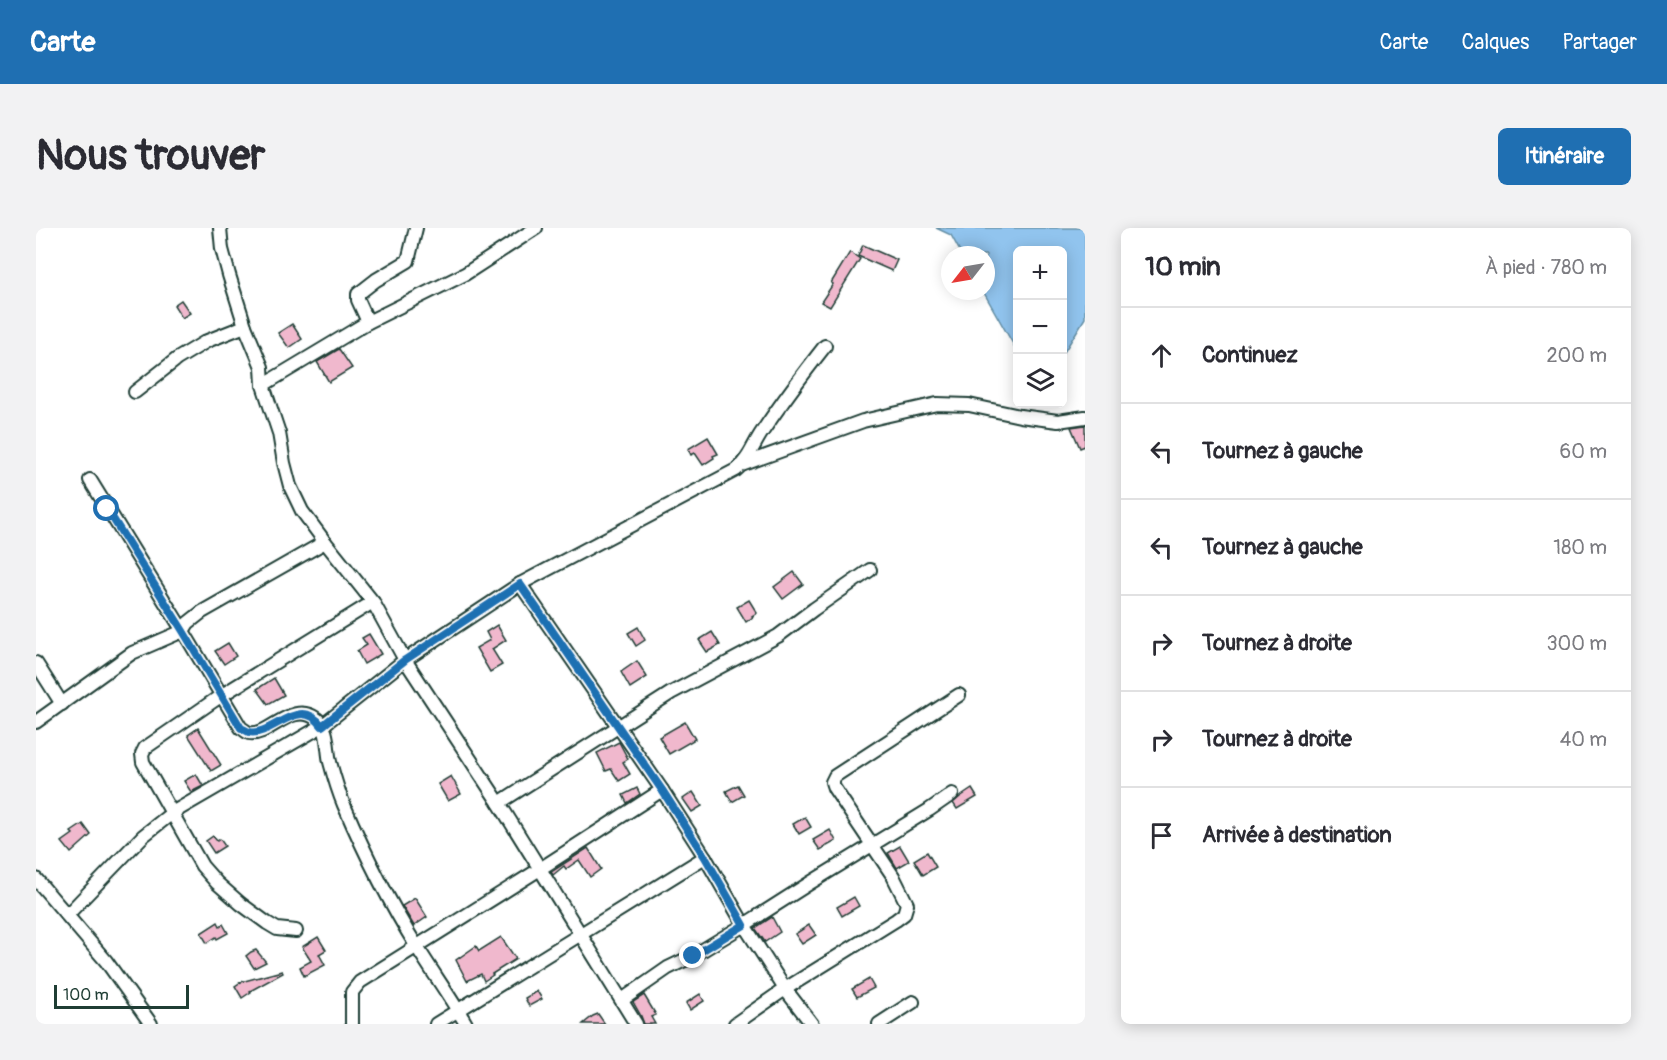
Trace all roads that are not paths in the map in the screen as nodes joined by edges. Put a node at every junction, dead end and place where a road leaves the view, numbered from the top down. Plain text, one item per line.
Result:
1 (220, 228) edge
2 (417, 228) edge
3 (536, 228) edge
4 (368, 322) junction
5 (245, 326) junction
6 (825, 346) dead end
7 (263, 385) junction
8 (135, 392) dead end
9 (1085, 417) edge
10 (744, 464) junction
11 (90, 480) dead end
12 (325, 542) junction
13 (870, 570) dead end
14 (520, 584) junction
15 (373, 603) junction
16 (183, 631) junction
17 (405, 660) junction
18 (37, 667) edge
19 (222, 695) junction
20 (959, 695) dead end
21 (62, 704) junction
22 (36, 722) edge
23 (322, 726) junction
24 (618, 726) junction
25 (662, 790) junction
26 (952, 794) dead end
27 (499, 803) junction
28 (172, 813) junction
29 (872, 844) junction
30 (705, 857) junction
31 (540, 869) junction
32 (36, 879) edge
33 (67, 915) junction
34 (744, 925) junction
35 (296, 931) dead end
36 (580, 934) junction
37 (416, 945) junction
38 (785, 989) junction
39 (622, 1000) junction
40 (913, 1002) dead end
41 (458, 1010) junction
42 (152, 1024) edge
43 (352, 1024) edge
44 (436, 1024) edge
45 (466, 1024) edge
46 (636, 1024) edge
47 (735, 1024) edge
48 (812, 1024) edge
49 (879, 1024) edge

1 - 5 street
2 - 4 street
3 - 4 street
4 - 7 street
5 - 7 street
5 - 8 street
6 - 10 street
7 - 12 street
9 - 10 street
10 - 14 street
11 - 16 street
12 - 15 street
12 - 16 street
13 - 24 street
14 - 17 street
14 - 24 street
15 - 17 street
15 - 19 street
16 - 19 street
16 - 21 street
17 - 23 street
17 - 27 street
18 - 21 street
19 - 23 street
19 - 28 street
20 - 29 street
21 - 22 street
23 - 28 street
23 - 37 street
24 - 25 street
24 - 27 street
25 - 30 street
25 - 31 street
26 - 29 street
27 - 31 street
28 - 33 street
28 - 35 street
29 - 34 street
29 - 38 street
30 - 34 street
30 - 36 street
31 - 36 street
31 - 37 street
32 - 33 street
33 - 42 street
34 - 38 street
34 - 39 street
36 - 39 street
36 - 41 street
37 - 41 street
37 - 43 street
38 - 47 street
38 - 48 street
39 - 46 street
40 - 49 street
41 - 44 street
41 - 45 street

